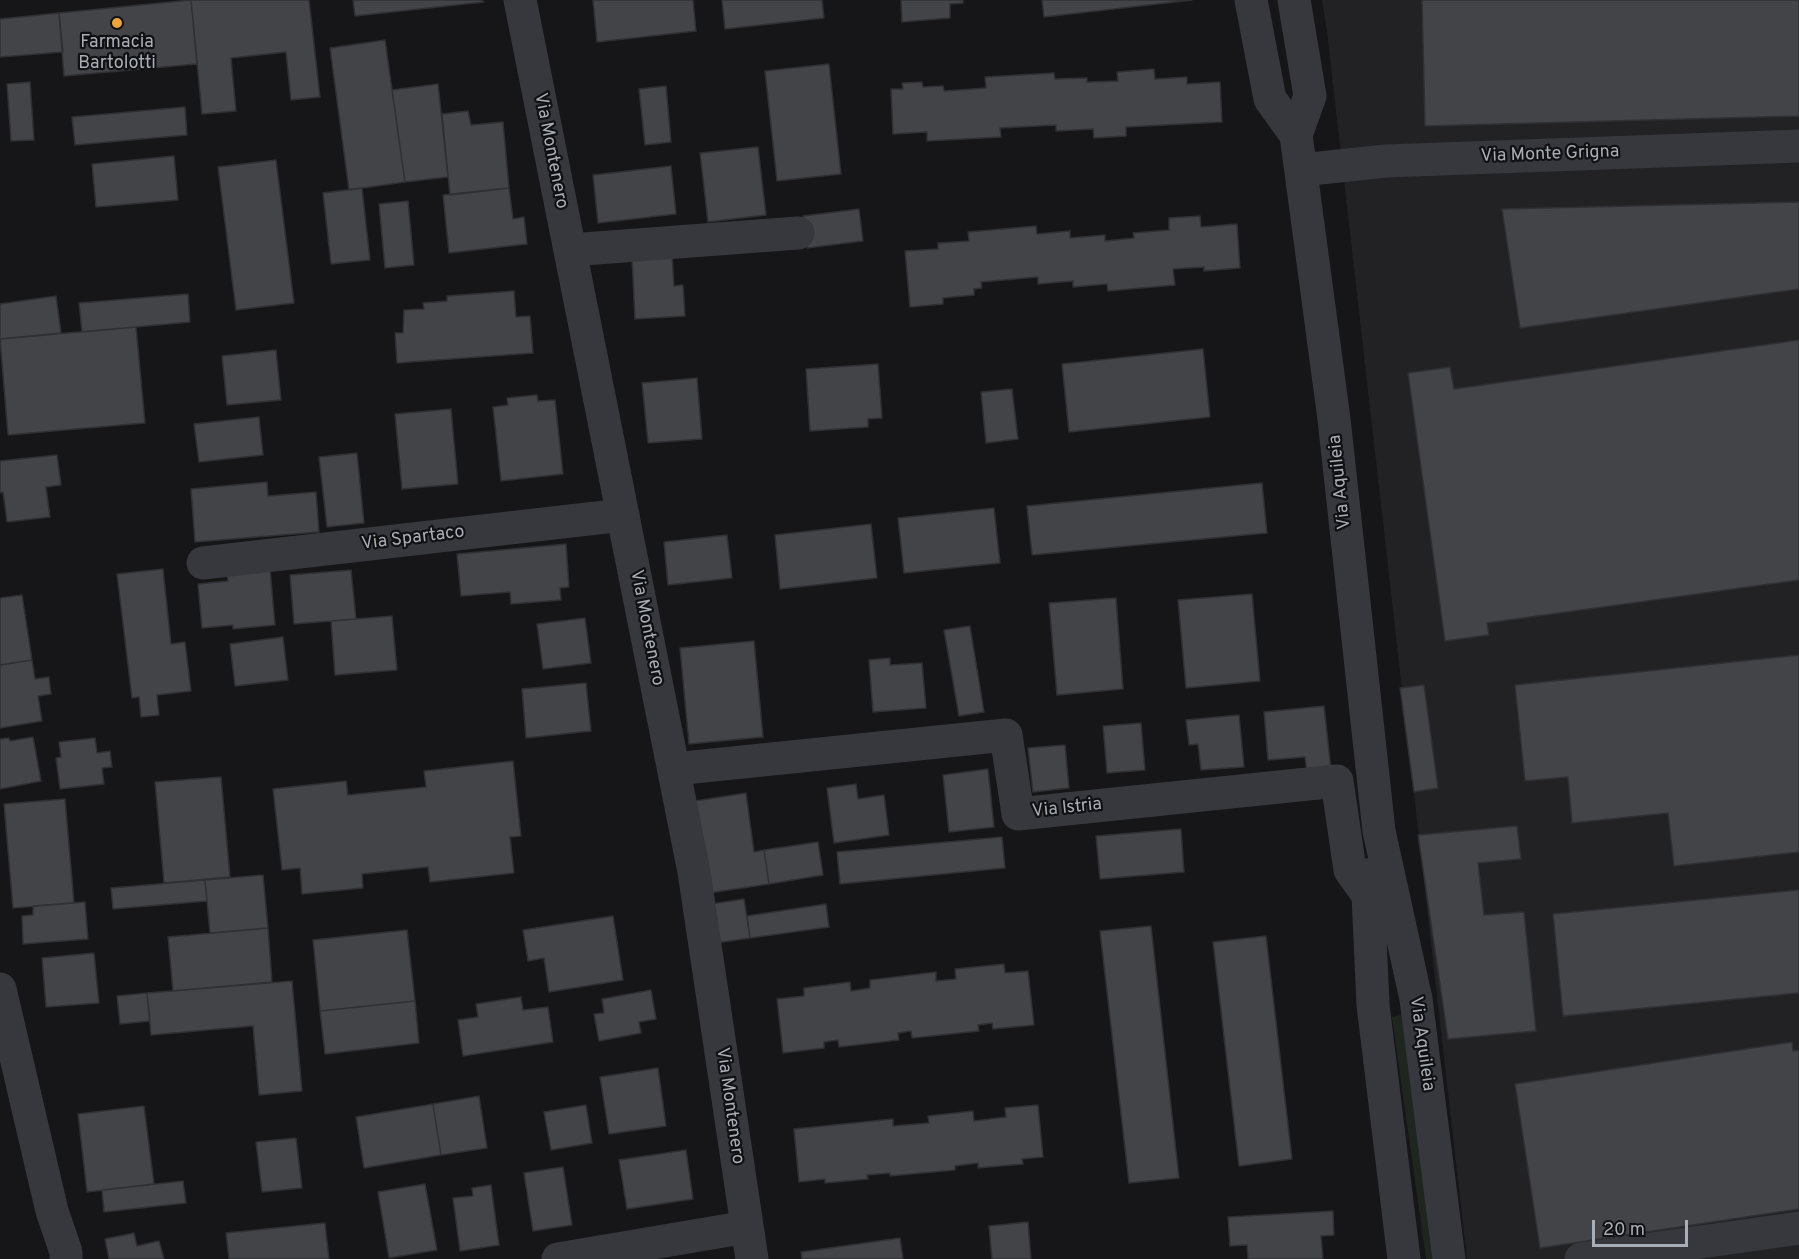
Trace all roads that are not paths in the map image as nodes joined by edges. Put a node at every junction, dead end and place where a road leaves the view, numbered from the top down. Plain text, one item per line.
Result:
1 (520, 0) edge
2 (1251, 0) edge
3 (1294, 0) edge
4 (1296, 135) junction
5 (1799, 146) edge
6 (1301, 170) junction
7 (798, 233) dead end
8 (570, 250) junction
9 (623, 515) junction
10 (202, 563) dead end
11 (674, 769) junction
12 (1379, 831) junction
13 (1368, 895) junction
14 (0, 989) edge
15 (51, 1211) junction
16 (747, 1227) junction
17 (1799, 1228) edge
18 (47, 1259) edge
19 (66, 1259) edge
20 (558, 1259) edge
21 (752, 1259) edge
22 (1404, 1259) edge
23 (1449, 1259) edge
24 (1581, 1259) edge

1 - 8 street, Via Montenero
2 - 4 street, Via Aquileia
3 - 4 street, Via Aquileia
4 - 6 street, Via Aquileia
5 - 6 street, Via Monte Grigna
6 - 12 street, Via Aquileia
7 - 8 street
8 - 9 street, Via Montenero
9 - 10 street, Via Spartaco
9 - 11 street, Via Montenero
11 - 13 street, Via Istria
11 - 16 street, Via Montenero
12 - 13 street, Via Aquileia
12 - 23 street, Via Aquileia
13 - 22 street, Via Aquileia
14 - 15 street
15 - 18 street
15 - 19 street
16 - 20 street
16 - 21 street, Via Montenero
17 - 24 street

